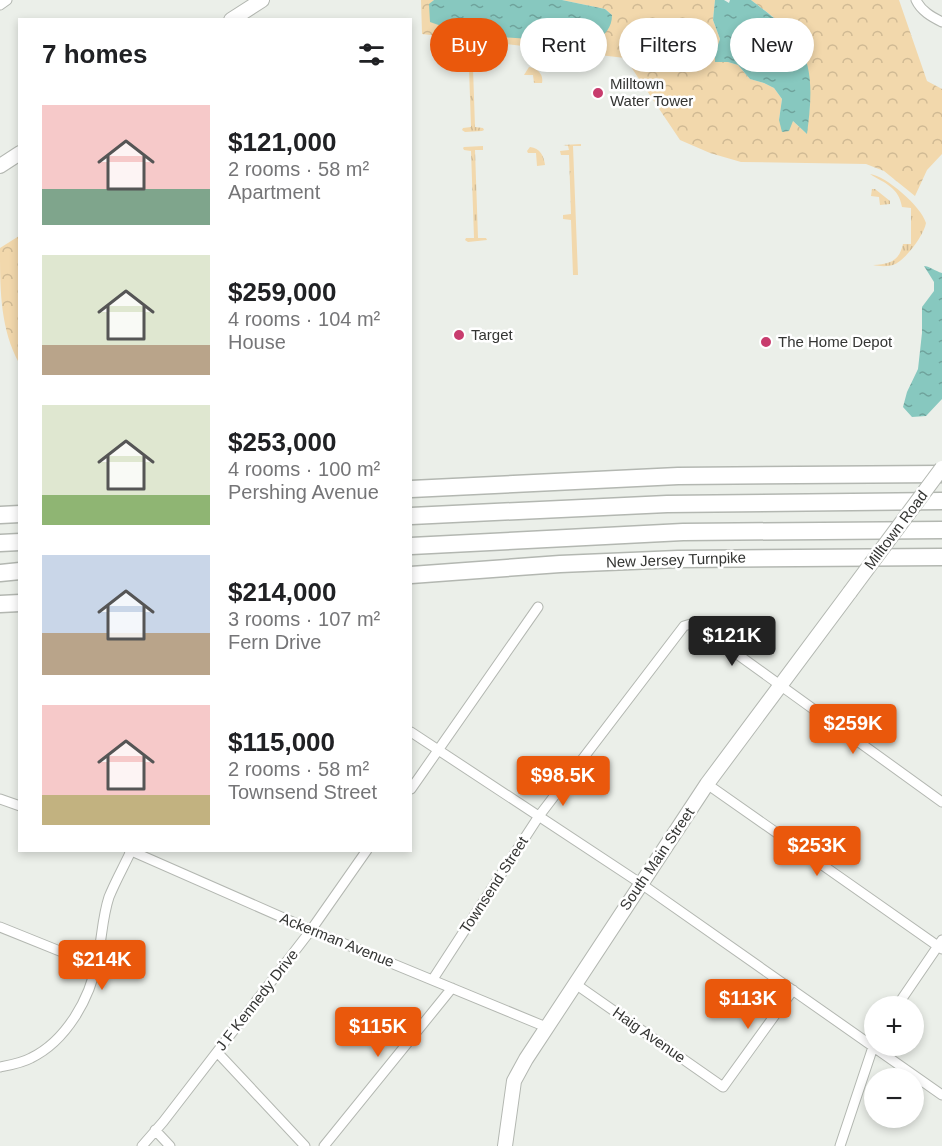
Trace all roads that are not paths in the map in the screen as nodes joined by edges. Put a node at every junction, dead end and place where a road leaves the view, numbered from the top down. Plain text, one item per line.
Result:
1 (7, 0) edge
2 (262, 0) edge
3 (916, 0) edge
4 (0, 4) edge
5 (234, 18) edge
6 (942, 22) edge
7 (18, 154) edge
8 (0, 165) edge
9 (942, 468) edge
10 (942, 474) edge
11 (412, 489) edge
12 (942, 501) edge
13 (18, 514) edge
14 (0, 515) edge
15 (412, 516) edge
16 (942, 530) edge
17 (18, 542) edge
18 (0, 543) edge
19 (412, 546) edge
20 (942, 557) edge
21 (18, 571) edge
22 (0, 573) edge
23 (412, 575) edge
24 (850, 592) joint
25 (18, 603) edge
26 (0, 604) edge
27 (538, 607) dead end
28 (780, 686) junction
29 (412, 733) edge
30 (439, 750) junction
31 (707, 784) junction
32 (412, 788) edge
33 (0, 799) edge
34 (942, 802) edge
35 (18, 805) edge
36 (539, 816) junction
37 (130, 852) edge
38 (132, 852) edge
39 (366, 852) edge
40 (640, 883) junction
41 (0, 927) edge
42 (311, 930) junction
43 (941, 945) edge
44 (97, 962) junction
45 (433, 979) junction
46 (574, 983) junction
47 (452, 988) junction
48 (793, 990) junction
49 (904, 996) edge
50 (546, 1027) junction
51 (864, 1039) edge
52 (217, 1052) junction
53 (871, 1056) edge
54 (888, 1056) edge
55 (0, 1067) edge
56 (942, 1095) edge
57 (155, 1130) junction
58 (142, 1146) edge
59 (170, 1146) edge
60 (305, 1146) edge
61 (324, 1146) edge
62 (505, 1146) edge
63 (840, 1146) edge

1 - 4 street
2 - 5 street
3 - 6 street
7 - 8 street
9 - 24 street, Milltown Road, bridge
10 - 11 highway
12 - 15 highway
13 - 14 highway
16 - 19 highway, New Jersey Turnpike
17 - 18 highway
20 - 23 highway, New Jersey Turnpike
21 - 22 highway
24 - 28 street, South Main Street
25 - 26 highway
27 - 30 street
28 - 31 street, South Main Street
28 - 34 street
28 - 36 street, Townsend Street
29 - 30 street
30 - 32 street
30 - 36 street
31 - 40 street, South Main Street
31 - 43 street
33 - 35 street
36 - 40 street
36 - 45 street, Townsend Street
37 - 44 street
38 - 42 street, Ackerman Avenue
39 - 42 street, J F Kennedy Drive
40 - 46 street, South Main Street
40 - 48 street
41 - 44 street
42 - 45 street, Ackerman Avenue
42 - 52 street, J F Kennedy Drive
43 - 49 street
44 - 55 street
45 - 47 street, Ackerman Avenue
46 - 48 street, Haig Avenue
46 - 50 street, South Main Street
47 - 50 street, Ackerman Avenue
47 - 61 street
48 - 51 street
50 - 62 street, South Main Street
52 - 57 street, J F Kennedy Drive
52 - 60 street
53 - 63 street
54 - 56 street
57 - 58 street, J F Kennedy Drive
57 - 59 street

